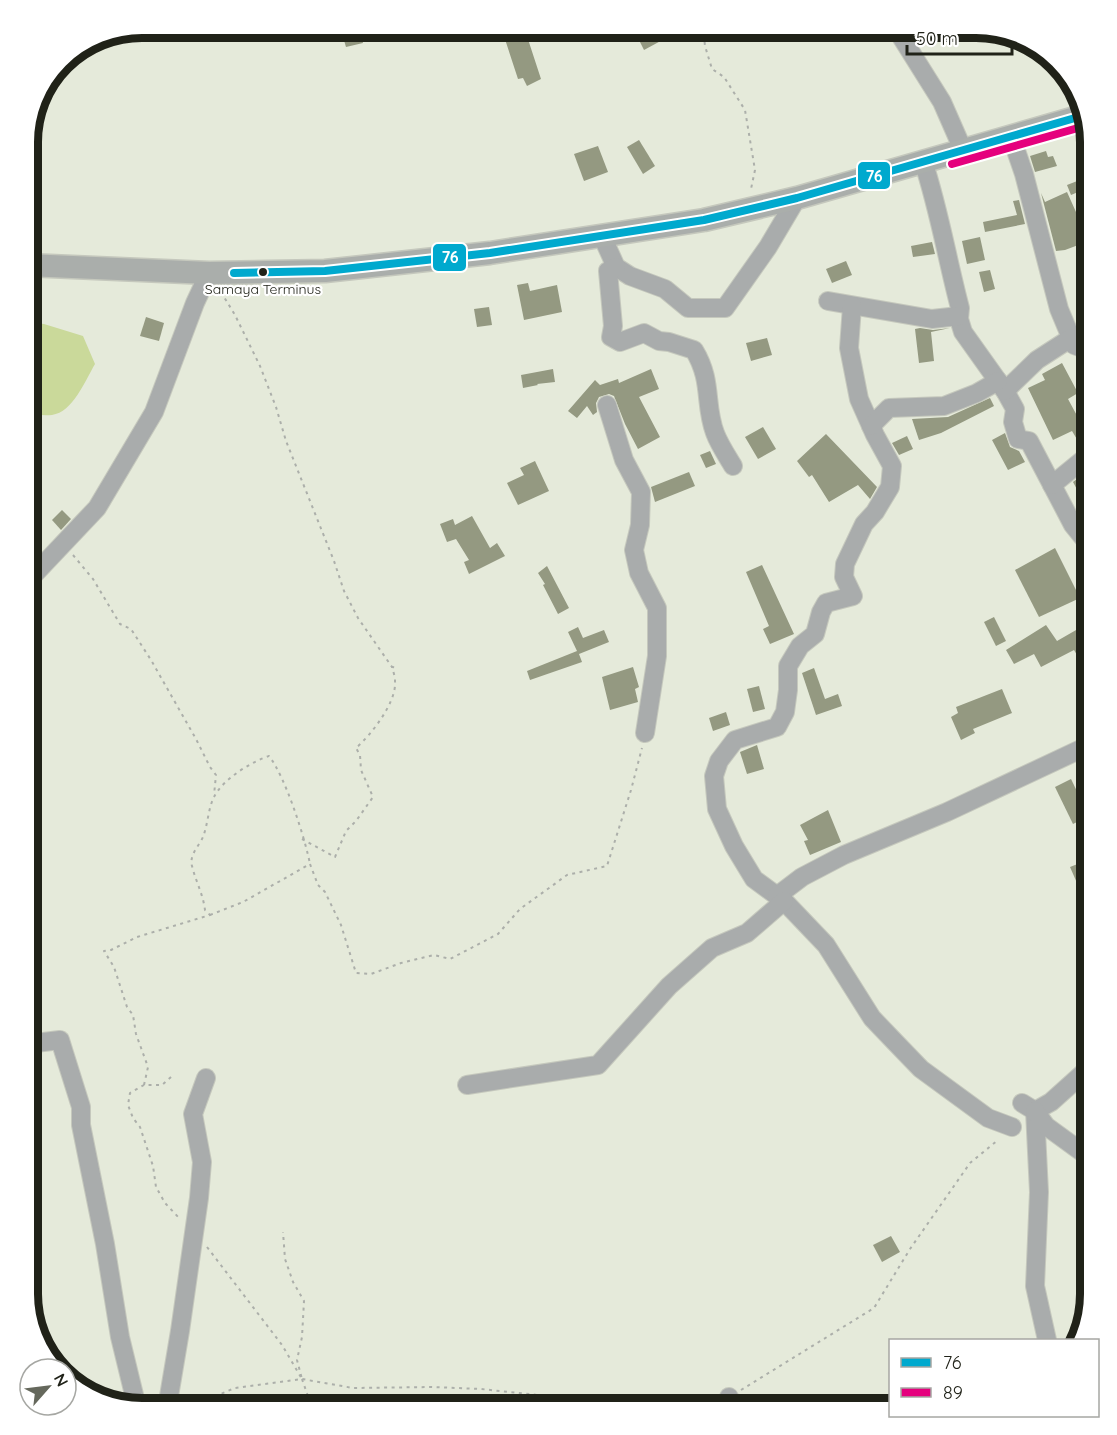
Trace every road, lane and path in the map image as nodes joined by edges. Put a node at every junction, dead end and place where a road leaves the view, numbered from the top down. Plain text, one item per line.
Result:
1 (704, 38) edge
2 (902, 38) edge
3 (1076, 118) edge
4 (1011, 136) junction
5 (963, 150) junction
6 (923, 161) junction
7 (796, 198) junction
8 (746, 210) junction
9 (602, 236) junction
10 (38, 266) edge
11 (616, 267) junction
12 (209, 273) junction
13 (828, 301) dead end
14 (852, 306) junction
15 (959, 316) junction
16 (1071, 338) junction
17 (1080, 347) edge
18 (1002, 386) junction
19 (607, 405) dead end
20 (871, 426) junction
21 (1080, 462) edge
22 (733, 466) dead end
23 (1052, 485) junction
24 (1080, 534) edge
25 (63, 544) junction
26 (38, 570) edge
27 (392, 667) junction
28 (398, 668) dead end
29 (645, 734) joint
30 (1080, 749) edge
31 (214, 796) junction
32 (302, 839) junction
33 (310, 864) junction
34 (781, 898) junction
35 (210, 915) junction
36 (38, 1043) edge
37 (1080, 1076) edge
38 (171, 1077) dead end
39 (206, 1078) dead end
40 (467, 1085) dead end
41 (144, 1086) junction
42 (1028, 1107) junction
43 (1012, 1127) joint
44 (1080, 1151) edge
45 (283, 1232) dead end
46 (194, 1234) junction
47 (1047, 1339) edge
48 (302, 1379) junction
49 (135, 1397) edge
50 (169, 1398) edge
51 (212, 1398) edge
52 (309, 1398) edge
53 (566, 1398) edge
54 (733, 1398) edge

1 - 8 path
2 - 5 street
3 - 4 main road
4 - 5 main road
4 - 16 street
5 - 6 main road
6 - 7 main road
6 - 15 street
7 - 8 main road
7 - 11 street
8 - 9 main road
9 - 11 street
9 - 12 main road
10 - 12 main road
11 - 22 street
12 - 25 street
12 - 27 path
13 - 14 street
14 - 15 street
14 - 20 street
15 - 18 street
16 - 17 street
16 - 18 street
18 - 20 street
18 - 23 street
19 - 29 street
20 - 34 street
21 - 23 street
23 - 24 street
25 - 26 street
25 - 31 path
27 - 28 path
27 - 32 path
29 - 33 path
30 - 34 street
31 - 32 path
31 - 35 path
32 - 33 path
33 - 35 path
34 - 40 street
34 - 43 street
35 - 41 path
36 - 49 street
37 - 42 street
38 - 41 path
39 - 46 street
41 - 46 path
42 - 44 street
42 - 47 street
43 - 54 path
45 - 48 path
46 - 48 path
46 - 50 street
48 - 51 path
48 - 52 path
48 - 53 path

